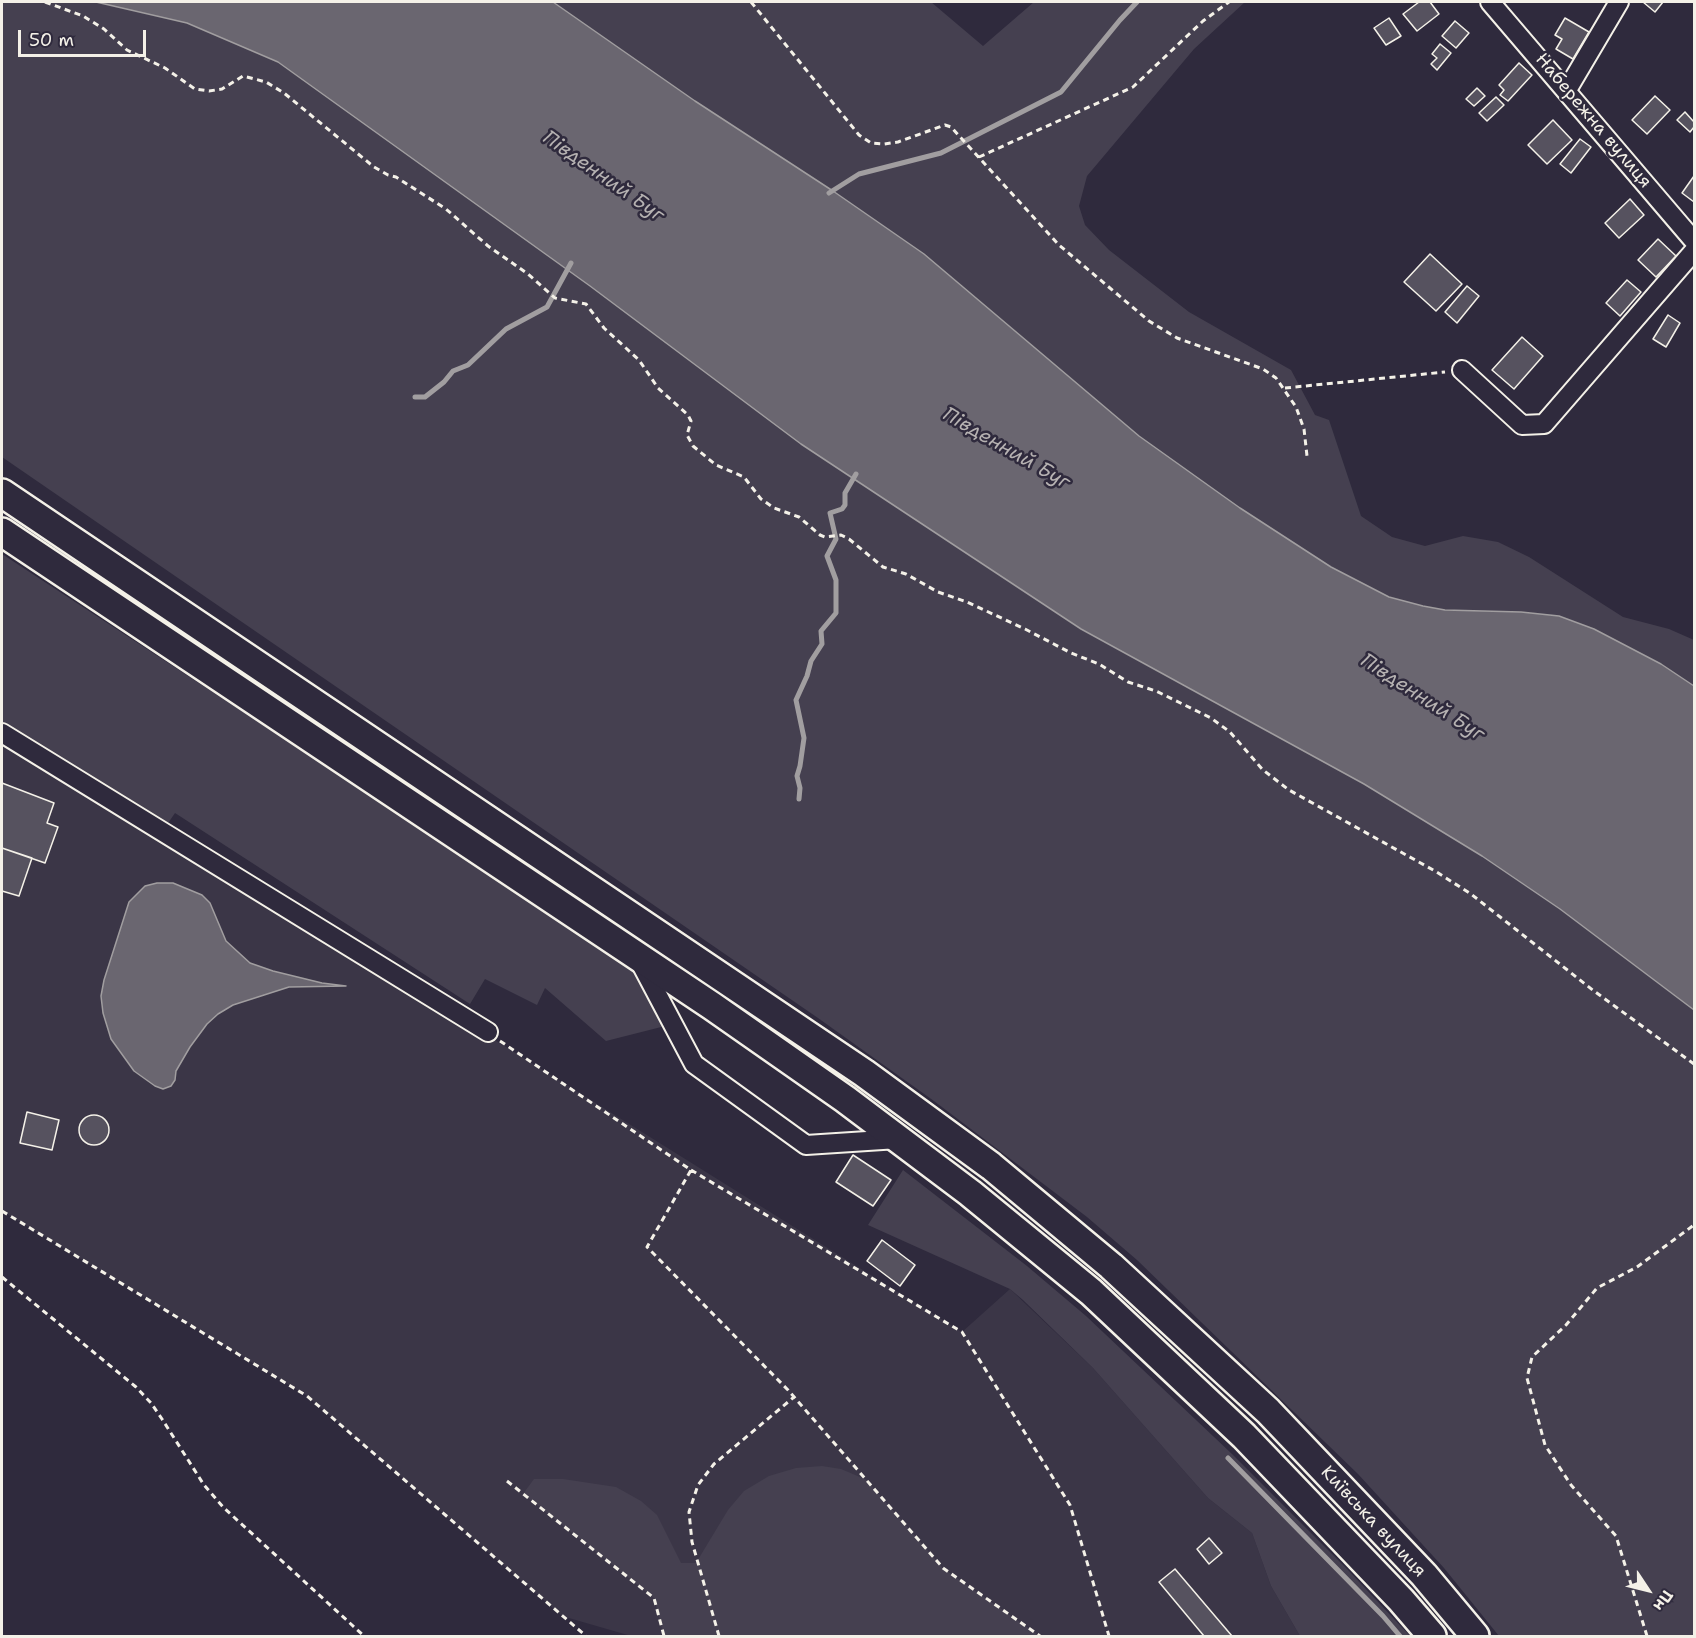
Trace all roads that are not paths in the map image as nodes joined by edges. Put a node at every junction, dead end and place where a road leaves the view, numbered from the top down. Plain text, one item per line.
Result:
1 (1490, 2) edge
2 (1619, 2) edge
3 (1567, 90) junction
4 (1695, 241) edge
5 (1695, 251) edge
6 (1462, 370) road end
7 (2, 493) edge
8 (2, 531) edge
9 (2, 733) edge
10 (637, 956) junction
11 (488, 1032) road end
12 (864, 1073) junction
13 (845, 1099) junction
14 (898, 1140) junction
15 (1432, 1636) edge
16 (1475, 1636) edge

1 - 3 street, Набережна вулиця
2 - 3 street
3 - 4 street, Набережна вулиця
5 - 6 street
7 - 12 highway, Київська вулиця
8 - 10 highway, Київська вулиця
9 - 11 street
10 - 13 highway, Київська вулиця
10 - 14 street
12 - 13 highway
12 - 16 highway, Київська вулиця
13 - 14 highway, Київська вулиця
14 - 15 highway, Київська вулиця

